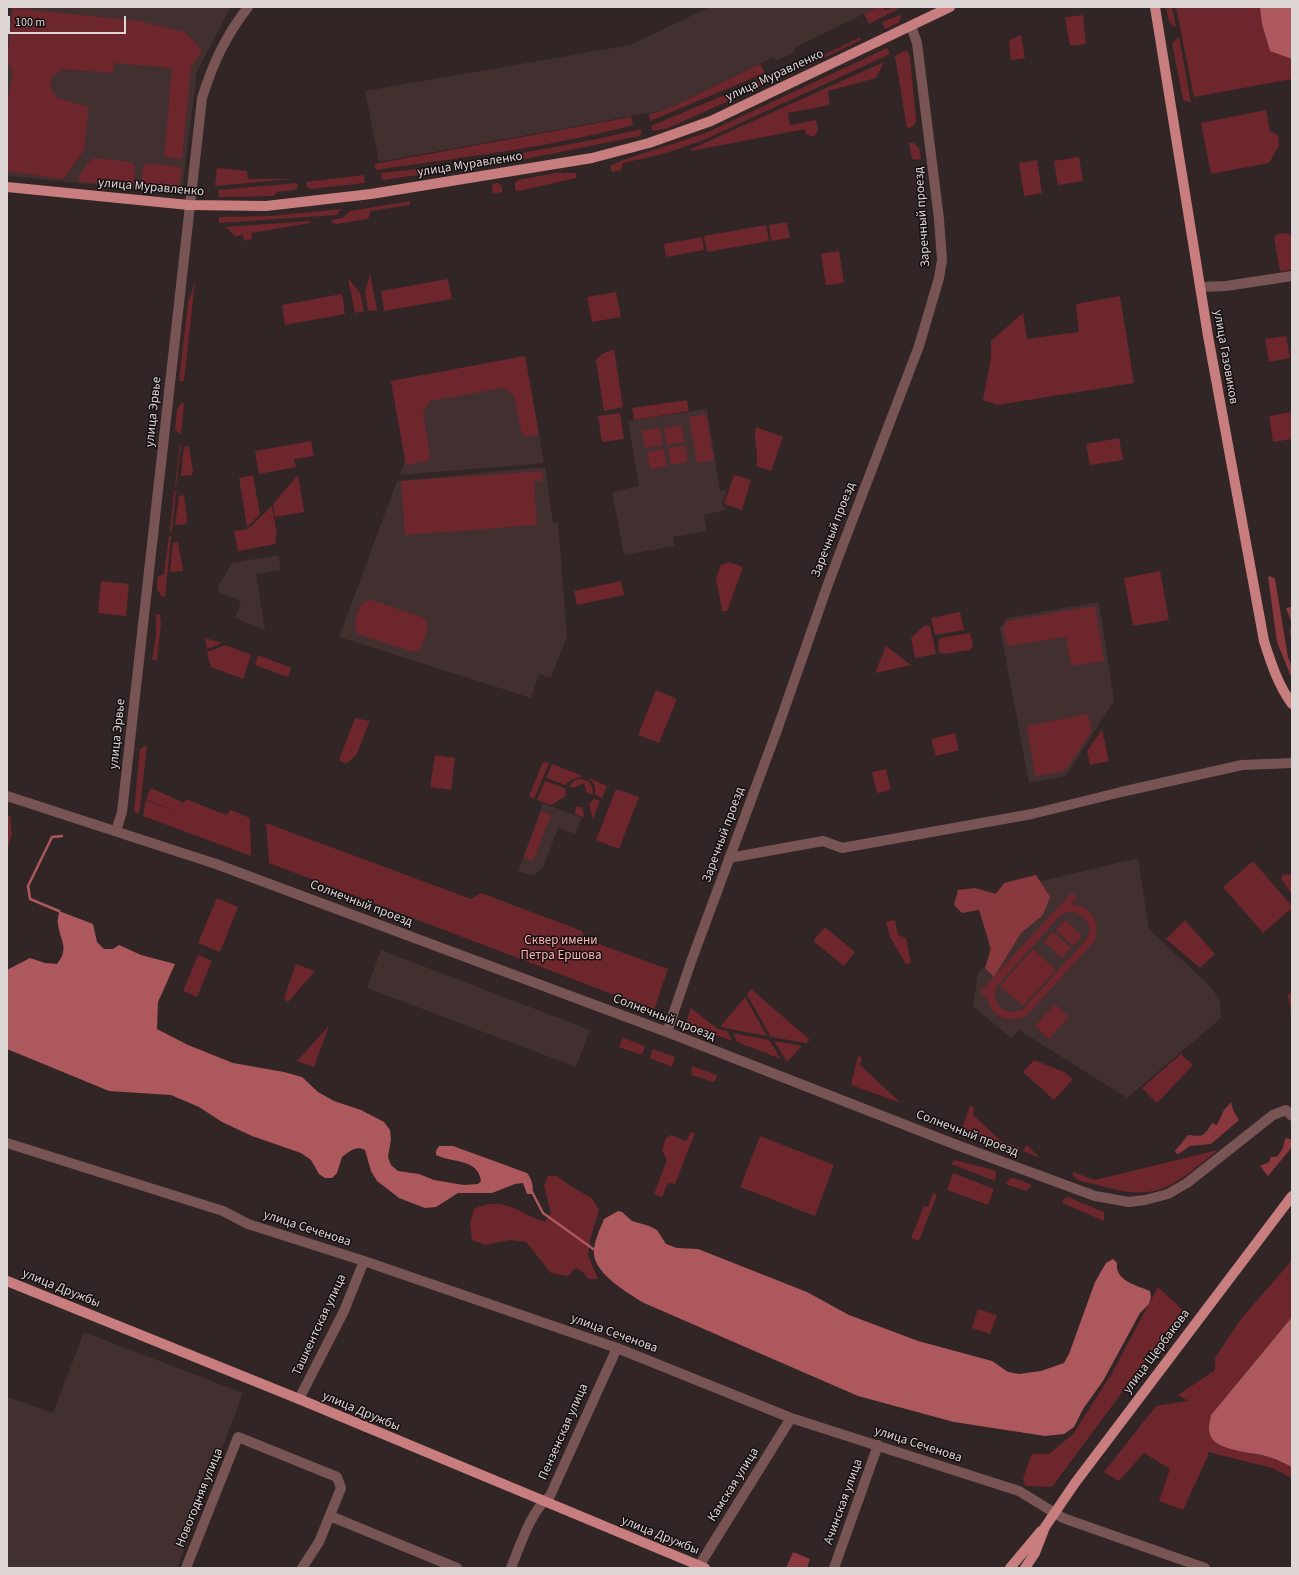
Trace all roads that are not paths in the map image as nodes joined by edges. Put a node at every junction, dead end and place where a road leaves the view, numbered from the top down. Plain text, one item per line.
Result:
1 (248, 7) edge
2 (950, 7) edge
3 (1155, 7) edge
4 (911, 26) junction
5 (7, 187) edge
6 (189, 205) junction
7 (1292, 276) edge
8 (1200, 287) junction
9 (1292, 704) edge
10 (1292, 763) edge
11 (7, 796) edge
12 (116, 831) junction
13 (729, 858) junction
14 (667, 1032) junction
15 (1292, 1116) edge
16 (7, 1143) edge
17 (1292, 1196) edge
18 (364, 1262) junction
19 (7, 1281) edge
20 (617, 1348) junction
21 (299, 1399) junction
22 (791, 1418) junction
23 (878, 1445) junction
24 (543, 1501) junction
25 (1054, 1513) junction
26 (330, 1516) junction
27 (1045, 1527) junction
28 (702, 1567) edge
29 (186, 1568) edge
30 (302, 1568) edge
31 (457, 1568) edge
32 (512, 1568) edge
33 (834, 1568) edge
34 (1010, 1568) edge
35 (1025, 1568) edge
36 (1205, 1568) edge

1 - 6 street, улица Эрвье
2 - 4 main road
3 - 8 main road, улица Газовиков
4 - 6 main road, улица Муравленко
4 - 13 street, Заречный проезд
5 - 6 main road, улица Муравленко
6 - 12 street, улица Эрвье
7 - 8 street
8 - 9 main road, улица Газовиков
10 - 13 street
11 - 12 street, Солнечный проезд
12 - 14 street, Солнечный проезд
13 - 14 street, Заречный проезд
14 - 15 street, Солнечный проезд
16 - 18 street, улица Сеченова
17 - 25 main road, улица Щербакова
18 - 20 street, улица Сеченова
18 - 21 street, Ташкентская улица
19 - 21 main road, улица Дружбы
20 - 22 street, улица Сеченова
20 - 24 street, Пензенская улица
21 - 24 main road, улица Дружбы
22 - 23 street, улица Сеченова
22 - 28 street, Камская улица
23 - 25 street, улица Сеченова
23 - 33 street, Ачинская улица
24 - 28 main road, улица Дружбы
24 - 32 street, Пензенская улица
25 - 27 main road, улица Щербакова
25 - 36 street, улица Сеченова
26 - 29 street, Новогодняя улица
26 - 30 street
26 - 31 street
27 - 34 main road, улица Щербакова
27 - 35 main road, улица Щербакова

